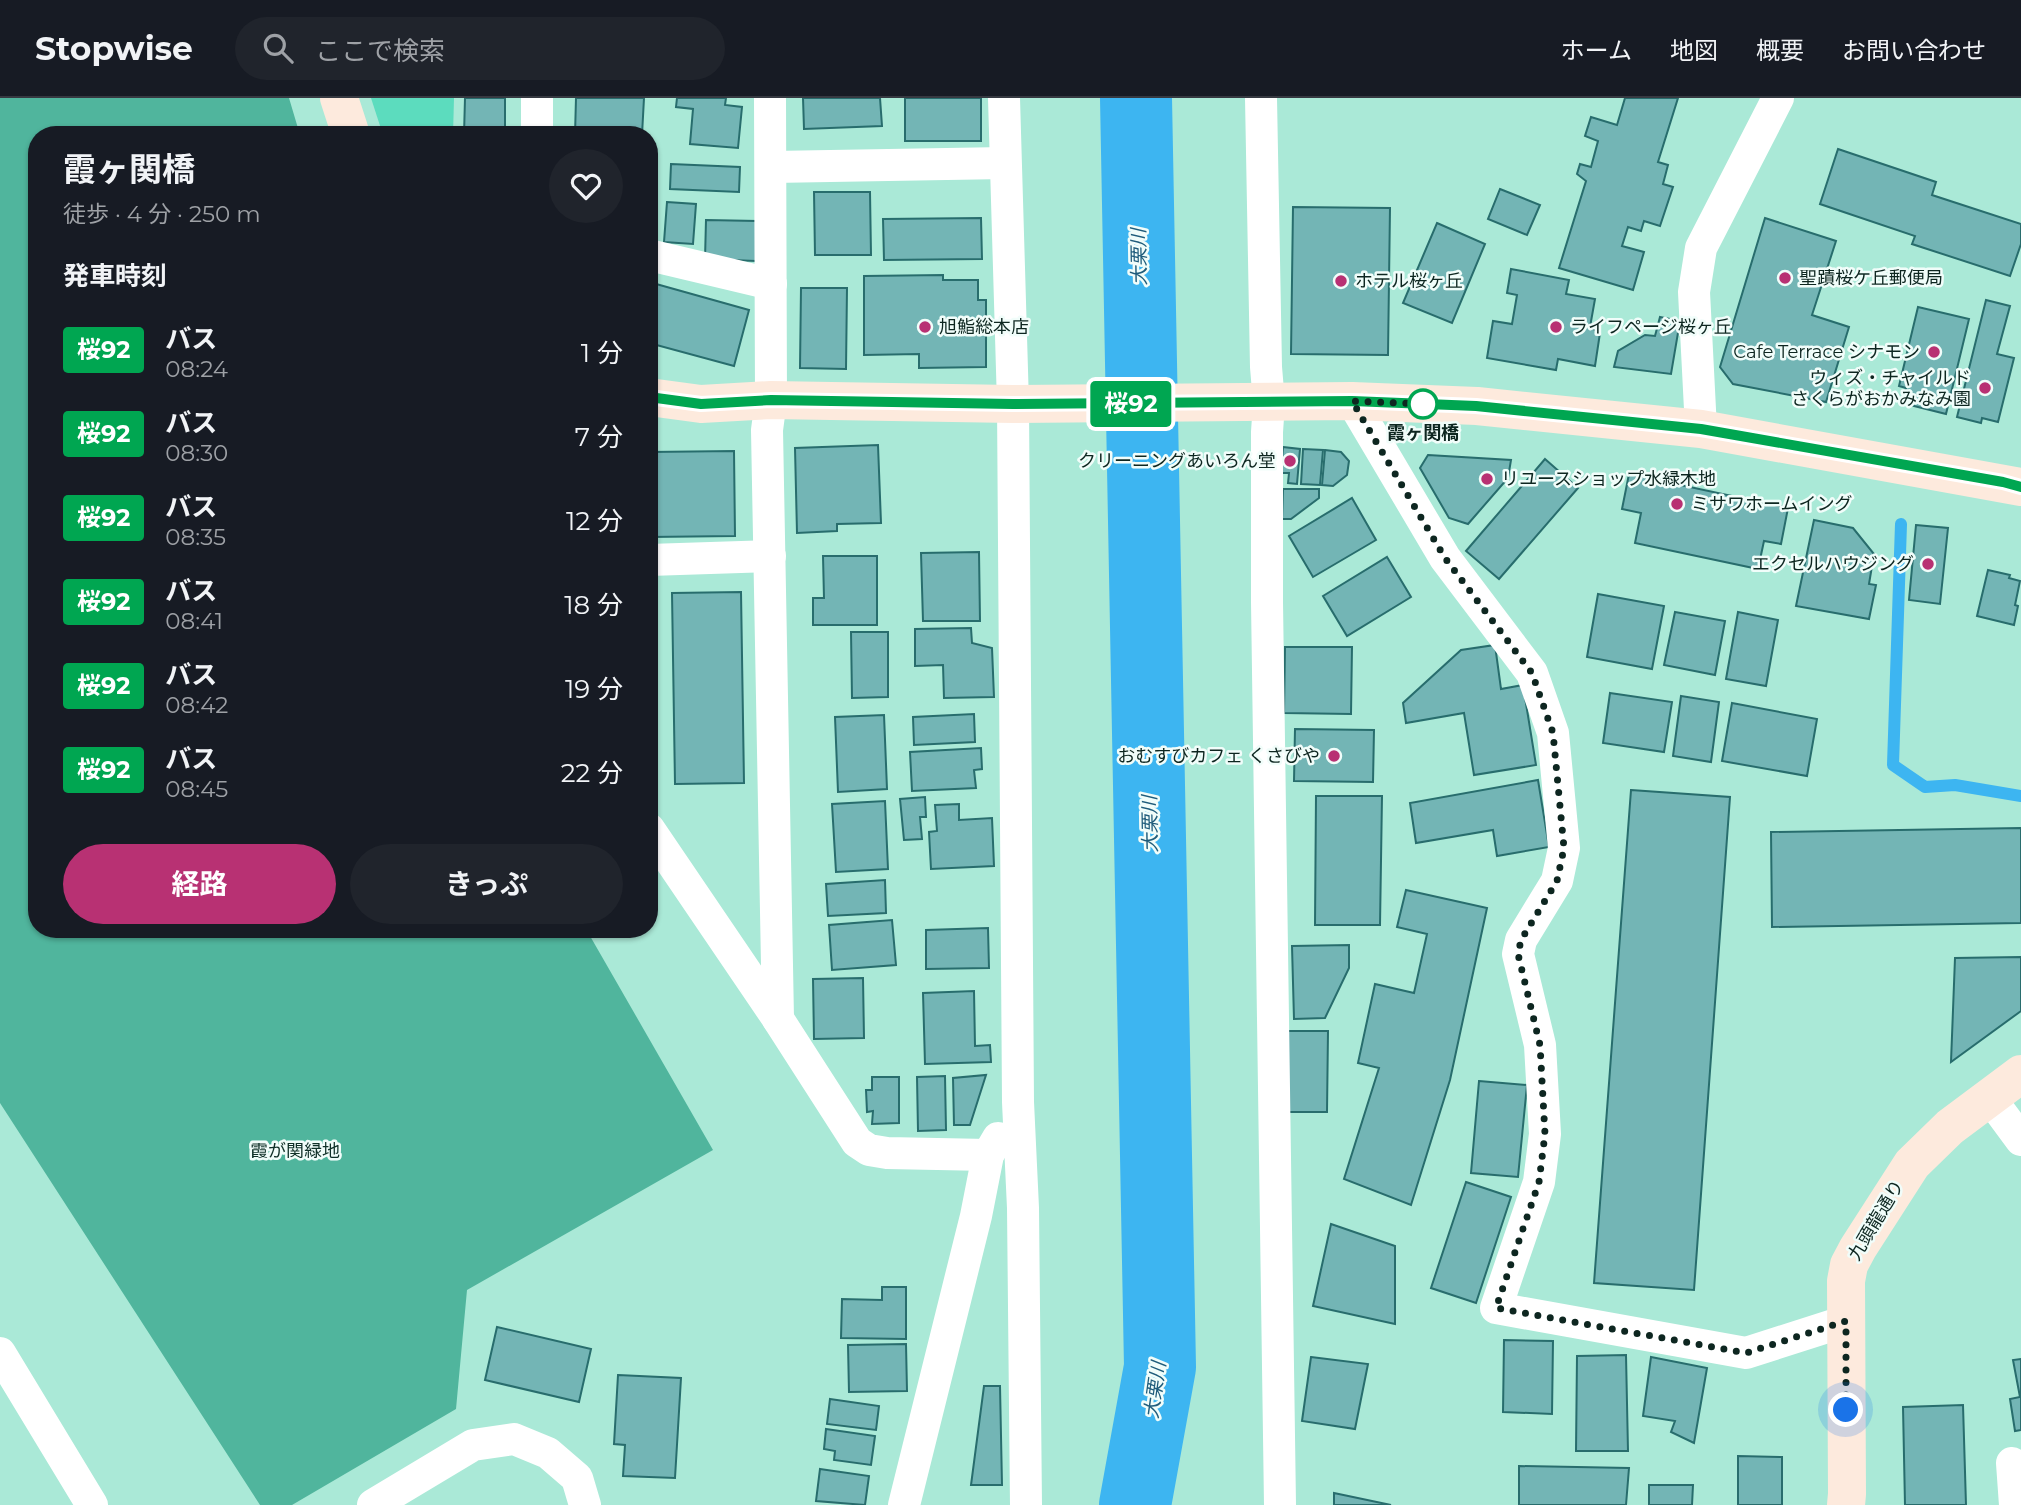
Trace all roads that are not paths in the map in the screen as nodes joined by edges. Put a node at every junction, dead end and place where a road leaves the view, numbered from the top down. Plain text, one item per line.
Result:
1 (339, 98) edge
2 (537, 98) edge
3 (770, 98) edge
4 (1004, 98) edge
5 (1261, 98) edge
6 (1778, 98) edge
7 (348, 126) edge
8 (537, 126) edge
9 (1004, 163) junction
10 (772, 167) junction
11 (658, 257) edge
12 (771, 284) junction
13 (658, 398) edge
14 (771, 400) junction
15 (1352, 401) junction
16 (1261, 403) junction
17 (1027, 404) junction
18 (1701, 429) junction
19 (2021, 487) edge
20 (770, 556) junction
21 (658, 560) edge
22 (658, 842) edge
23 (778, 1019) junction
24 (2021, 1074) edge
25 (1990, 1098) junction
26 (1018, 1102) junction
27 (2021, 1140) edge
28 (988, 1155) junction
29 (1846, 1321) junction
30 (0, 1353) edge
31 (2012, 1463) dead end
32 (92, 1505) edge
33 (373, 1505) edge
34 (585, 1505) edge
35 (904, 1505) edge
36 (1026, 1505) edge
37 (1280, 1505) edge
38 (1846, 1505) edge
39 (2015, 1505) edge

1 - 7 street
2 - 8 street
3 - 10 street
4 - 9 street
5 - 16 street
6 - 18 street
9 - 10 street
9 - 17 street
10 - 12 street
11 - 12 street
12 - 14 street
13 - 14 street
14 - 17 street
14 - 20 street
15 - 16 street
15 - 18 street
15 - 29 street
16 - 17 street
16 - 37 street
17 - 26 street
18 - 19 street
20 - 21 street
20 - 23 street
22 - 23 street
23 - 28 street
24 - 25 street, 九頭龍通り
25 - 27 street
25 - 29 street, 九頭龍通り
26 - 28 street
26 - 36 street
28 - 35 street
29 - 38 street, 九頭龍通り
30 - 32 street
31 - 39 street
33 - 34 street

